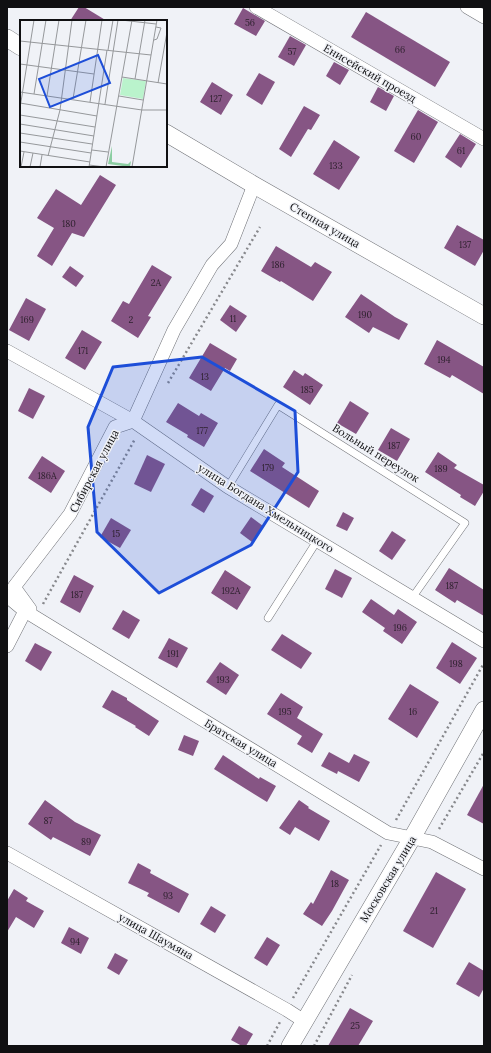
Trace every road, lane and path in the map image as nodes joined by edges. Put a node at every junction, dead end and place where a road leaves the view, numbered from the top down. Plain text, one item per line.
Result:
1 (256, 7) edge
2 (467, 7) edge
3 (484, 17) edge
4 (7, 38) edge
5 (20, 46) edge
6 (167, 134) edge
7 (484, 139) edge
8 (254, 185) junction
9 (484, 316) edge
10 (7, 351) edge
11 (133, 421) junction
12 (228, 487) junction
13 (317, 541) junction
14 (7, 596) edge
15 (412, 598) junction
16 (25, 611) junction
17 (268, 618) dead end
18 (484, 641) edge
19 (7, 646) edge
20 (484, 663) edge
21 (484, 710) edge
22 (388, 833) junction
23 (412, 838) junction
24 (7, 853) edge
25 (484, 869) edge
26 (287, 1010) junction
27 (304, 1021) junction
28 (267, 1046) edge
29 (290, 1046) edge

1 - 7 street, Енисейский проезд
2 - 3 street
4 - 5 street
6 - 8 street, Степная улица
8 - 9 street, Степная улица
8 - 11 street
10 - 11 street, улица Богдана Хмельницкого
11 - 12 street, улица Богдана Хмельницкого
11 - 16 street, Сибирская улица
12 - 13 street, улица Богдана Хмельницкого
12 - 15 lane, Вольный переулок
13 - 15 street, улица Богдана Хмельницкого
13 - 17 lane
14 - 16 street, Братская улица
15 - 18 street, улица Богдана Хмельницкого
16 - 19 street
16 - 22 street, Братская улица
20 - 22 path
21 - 23 street, Московская улица
22 - 23 street, Братская улица
22 - 26 path
23 - 25 street, Братская улица
23 - 27 street, Московская улица
24 - 26 street, улица Шаумяна
26 - 27 street, улица Шаумяна
26 - 28 path
27 - 29 street, Московская улица

